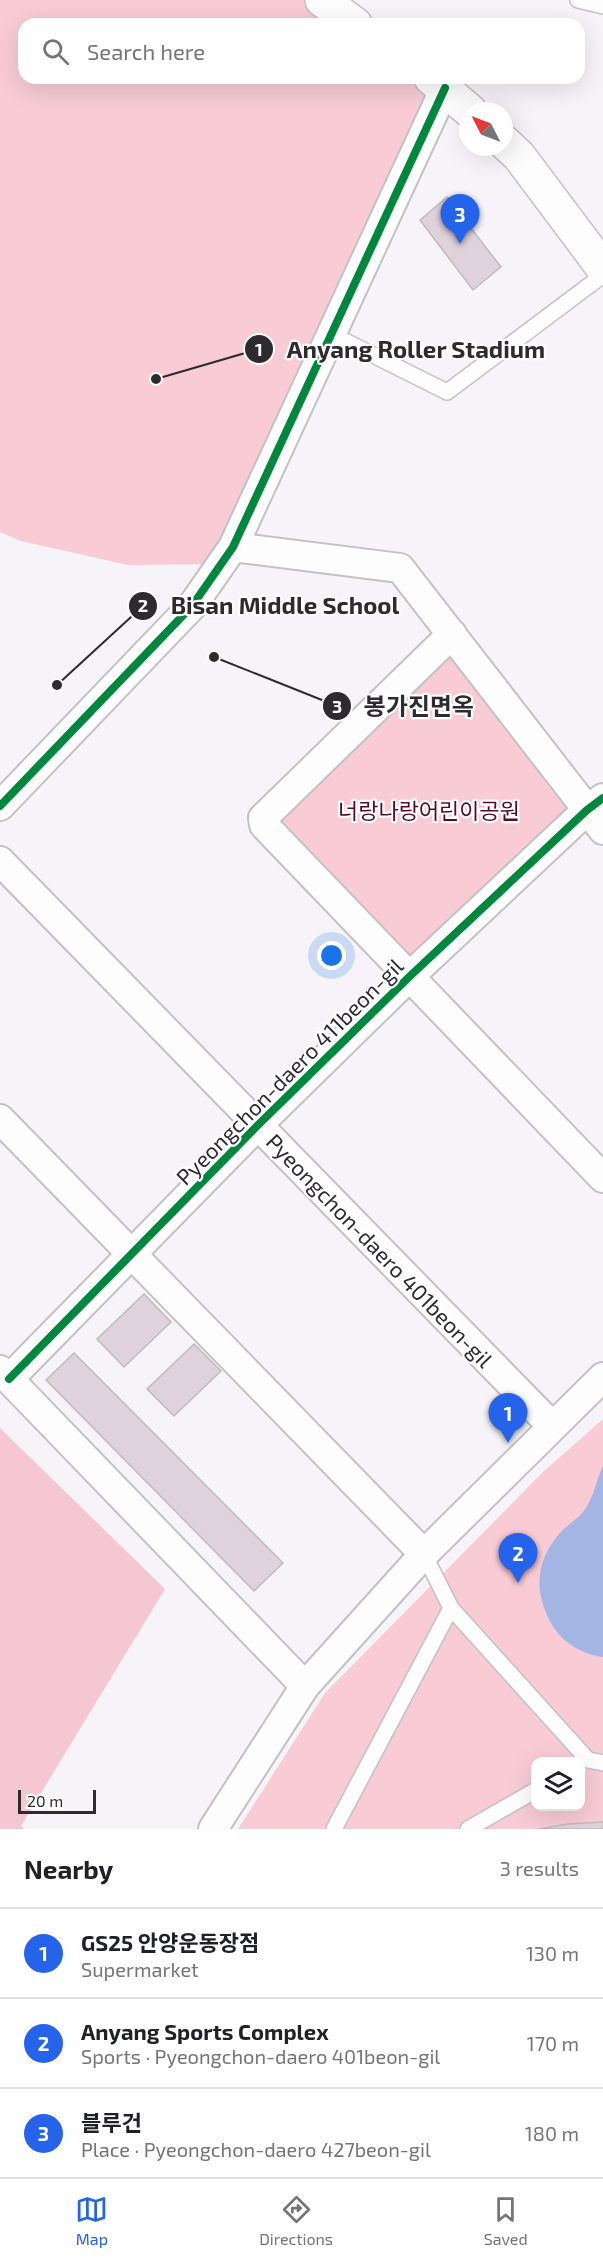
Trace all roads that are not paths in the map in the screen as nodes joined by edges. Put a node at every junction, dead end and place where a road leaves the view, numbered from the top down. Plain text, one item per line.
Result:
1 (322, 0) edge
2 (578, 0) edge
3 (603, 6) edge
4 (347, 18) edge
5 (438, 84) edge
6 (439, 84) edge
7 (460, 102) edge
8 (513, 150) edge
9 (603, 268) edge
10 (603, 275) edge
11 (332, 334) junction
12 (233, 547) junction
13 (452, 634) junction
14 (0, 806) edge
15 (598, 813) edge
16 (0, 861) edge
17 (409, 977) junction
18 (0, 1119) edge
19 (258, 1125) junction
20 (603, 1178) edge
21 (132, 1254) junction
22 (4, 1374) edge
23 (603, 1377) edge
24 (552, 1426) junction
25 (424, 1554) junction
26 (451, 1608) junction
27 (305, 1686) junction
28 (590, 1762) edge
29 (531, 1793) edge
30 (213, 1829) edge
31 (334, 1829) edge
32 (468, 1829) edge

1 - 4 street
2 - 3 lane
5 - 11 street
6 - 7 street
8 - 9 street
10 - 11 lane
11 - 12 street
12 - 13 street, Pyeongchon-daero 411beon-gil
12 - 14 street
13 - 15 street, Pyeongchon-daero 411beon-gil
13 - 17 street, Pyeongchon-daero 411beon-gil
15 - 17 street, Pyeongchon-daero 411beon-gil
16 - 19 street, Pyeongchon-daero 411beon-gil
17 - 19 street, Pyeongchon-daero 411beon-gil
17 - 20 street
18 - 21 street
19 - 21 street, Pyeongchon-daero 411beon-gil
19 - 24 street, Pyeongchon-daero 401beon-gil
21 - 22 street, Pyeongchon-daero 411beon-gil
21 - 25 street
22 - 27 street
23 - 24 street
24 - 25 street
25 - 26 lane
25 - 27 street
26 - 28 lane
26 - 31 lane
27 - 30 street
29 - 32 lane

